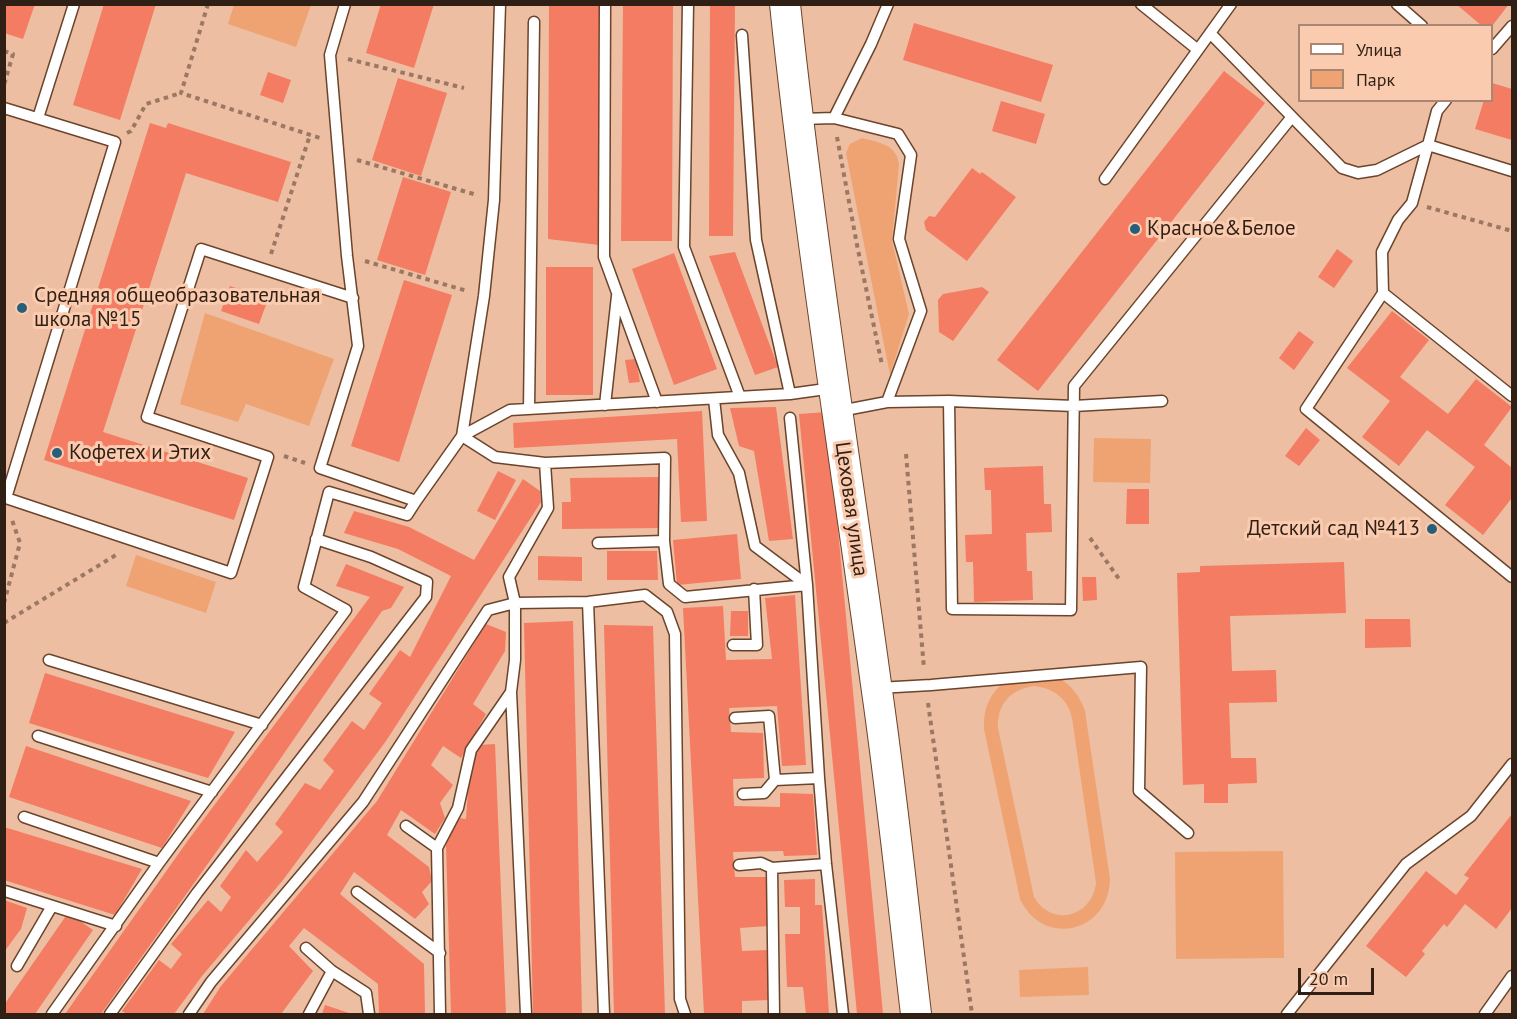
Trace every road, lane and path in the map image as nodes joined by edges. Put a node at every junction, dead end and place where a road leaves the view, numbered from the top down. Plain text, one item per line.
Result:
1 (74, 4) edge
2 (208, 4) edge
3 (345, 4) edge
4 (500, 4) edge
5 (605, 4) edge
6 (688, 4) edge
7 (785, 4) edge
8 (888, 4) edge
9 (1141, 4) edge
10 (1231, 4) edge
11 (1397, 4) edge
12 (534, 22) dead end
13 (1420, 24) edge
14 (1512, 26) edge
15 (1210, 33) junction
16 (742, 35) dead end
17 (1493, 47) edge
18 (1198, 50) junction
19 (4, 51) edge
20 (330, 55) junction
21 (4, 85) edge
22 (464, 88) dead end
23 (181, 93) junction
24 (1444, 102) edge
25 (4, 108) edge
26 (1291, 117) junction
27 (38, 118) junction
28 (834, 118) junction
29 (797, 120) junction
30 (310, 135) junction
31 (115, 142) junction
32 (1428, 144) junction
33 (339, 150) junction
34 (1512, 171) edge
35 (1105, 179) dead end
36 (494, 200) junction
37 (1412, 203) junction
38 (1512, 231) edge
39 (347, 256) junction
40 (270, 258) dead end
41 (617, 293) junction
42 (1383, 293) junction
43 (484, 296) junction
44 (353, 298) junction
45 (884, 376) dead end
46 (790, 394) junction
47 (1512, 396) edge
48 (740, 397) junction
49 (714, 399) junction
50 (836, 400) junction
51 (949, 401) junction
52 (1162, 401) dead end
53 (657, 402) junction
54 (887, 402) junction
55 (605, 405) junction
56 (1074, 406) junction
57 (529, 409) junction
58 (790, 418) dead end
59 (462, 436) junction
60 (906, 454) dead end
61 (268, 457) junction
62 (545, 463) junction
63 (320, 468) junction
64 (6, 498) edge
65 (416, 501) junction
66 (1073, 514) junction
67 (316, 539) junction
68 (664, 541) junction
69 (137, 542) junction
70 (598, 543) dead end
71 (1512, 577) edge
72 (1119, 579) dead end
73 (807, 585) junction
74 (754, 589) junction
75 (588, 602) junction
76 (4, 603) edge
77 (515, 603) junction
78 (4, 623) edge
79 (733, 645) dead end
80 (49, 660) dead end
81 (926, 686) junction
82 (877, 688) junction
83 (512, 692) junction
84 (735, 718) dead end
85 (262, 725) junction
86 (39, 736) dead end
87 (1512, 764) edge
88 (819, 778) junction
89 (775, 780) junction
90 (212, 792) junction
91 (743, 794) dead end
92 (24, 817) dead end
93 (406, 826) dead end
94 (1188, 833) dead end
95 (437, 848) junction
96 (159, 863) junction
97 (826, 864) junction
98 (739, 865) dead end
99 (772, 868) junction
100 (5, 891) edge
101 (357, 892) dead end
102 (52, 906) junction
103 (116, 926) junction
104 (306, 948) dead end
105 (440, 953) junction
106 (17, 966) dead end
107 (332, 971) junction
108 (1512, 976) edge
109 (52, 1014) edge
110 (110, 1014) edge
111 (189, 1014) edge
112 (309, 1014) edge
113 (369, 1014) edge
114 (440, 1014) edge
115 (526, 1014) edge
116 (604, 1014) edge
117 (685, 1014) edge
118 (774, 1014) edge
119 (843, 1014) edge
120 (916, 1014) edge
121 (972, 1014) edge
122 (1287, 1014) edge
123 (1485, 1014) edge

1 - 27 lane
2 - 23 path
3 - 20 lane
4 - 36 lane
5 - 41 lane
6 - 48 lane
7 - 29 main road, Цеховая улица
8 - 28 lane
9 - 18 lane
10 - 15 lane
11 - 13 lane
12 - 57 lane
14 - 17 lane
15 - 18 lane
15 - 26 lane
16 - 46 lane
18 - 35 lane
19 - 21 path
20 - 22 path
20 - 33 lane
23 - 30 path
23 - 31 path
24 - 32 lane
25 - 27 lane
26 - 32 lane
26 - 56 lane
27 - 31 lane
28 - 29 lane
28 - 45 path
28 - 54 lane
29 - 50 main road, Цеховая улица
30 - 33 path
30 - 40 path
31 - 64 lane
32 - 34 lane
32 - 37 lane
33 - 36 path
33 - 39 lane
36 - 43 lane
37 - 38 path
37 - 42 lane
39 - 43 path
39 - 44 lane
41 - 53 lane
41 - 55 lane
42 - 47 lane
42 - 71 lane
43 - 59 lane
44 - 61 lane
44 - 63 lane
46 - 48 lane
46 - 50 lane
48 - 49 lane
49 - 53 lane
49 - 73 lane
50 - 54 lane
50 - 82 main road, Цеховая улица
51 - 54 lane
51 - 56 lane
51 - 66 lane
52 - 56 lane
53 - 55 lane
55 - 57 lane
56 - 66 lane
57 - 59 lane
58 - 73 lane
59 - 62 lane
59 - 65 lane
60 - 81 path
61 - 63 path
61 - 69 lane
62 - 68 lane
62 - 77 lane
63 - 65 lane
64 - 69 lane
64 - 76 path
65 - 67 lane
66 - 72 path
67 - 85 lane
67 - 110 lane
68 - 70 lane
68 - 74 lane
69 - 78 path
73 - 74 lane
73 - 88 lane
74 - 79 lane
75 - 77 lane
75 - 116 lane
75 - 117 lane
77 - 83 lane
77 - 111 lane
80 - 85 lane
81 - 82 lane
81 - 94 lane
81 - 121 path
82 - 120 main road, Цеховая улица
83 - 95 lane
83 - 115 lane
84 - 89 lane
85 - 90 lane
86 - 90 lane
87 - 122 lane
88 - 89 lane
88 - 97 lane
89 - 91 lane
90 - 96 lane
92 - 96 lane
93 - 95 lane
95 - 105 lane
96 - 103 lane
97 - 99 lane
97 - 119 lane
98 - 99 lane
99 - 118 lane
100 - 102 lane
101 - 105 lane
102 - 103 lane
102 - 106 lane
103 - 109 lane
104 - 107 lane
105 - 114 lane
107 - 112 lane
107 - 113 lane
108 - 123 lane

